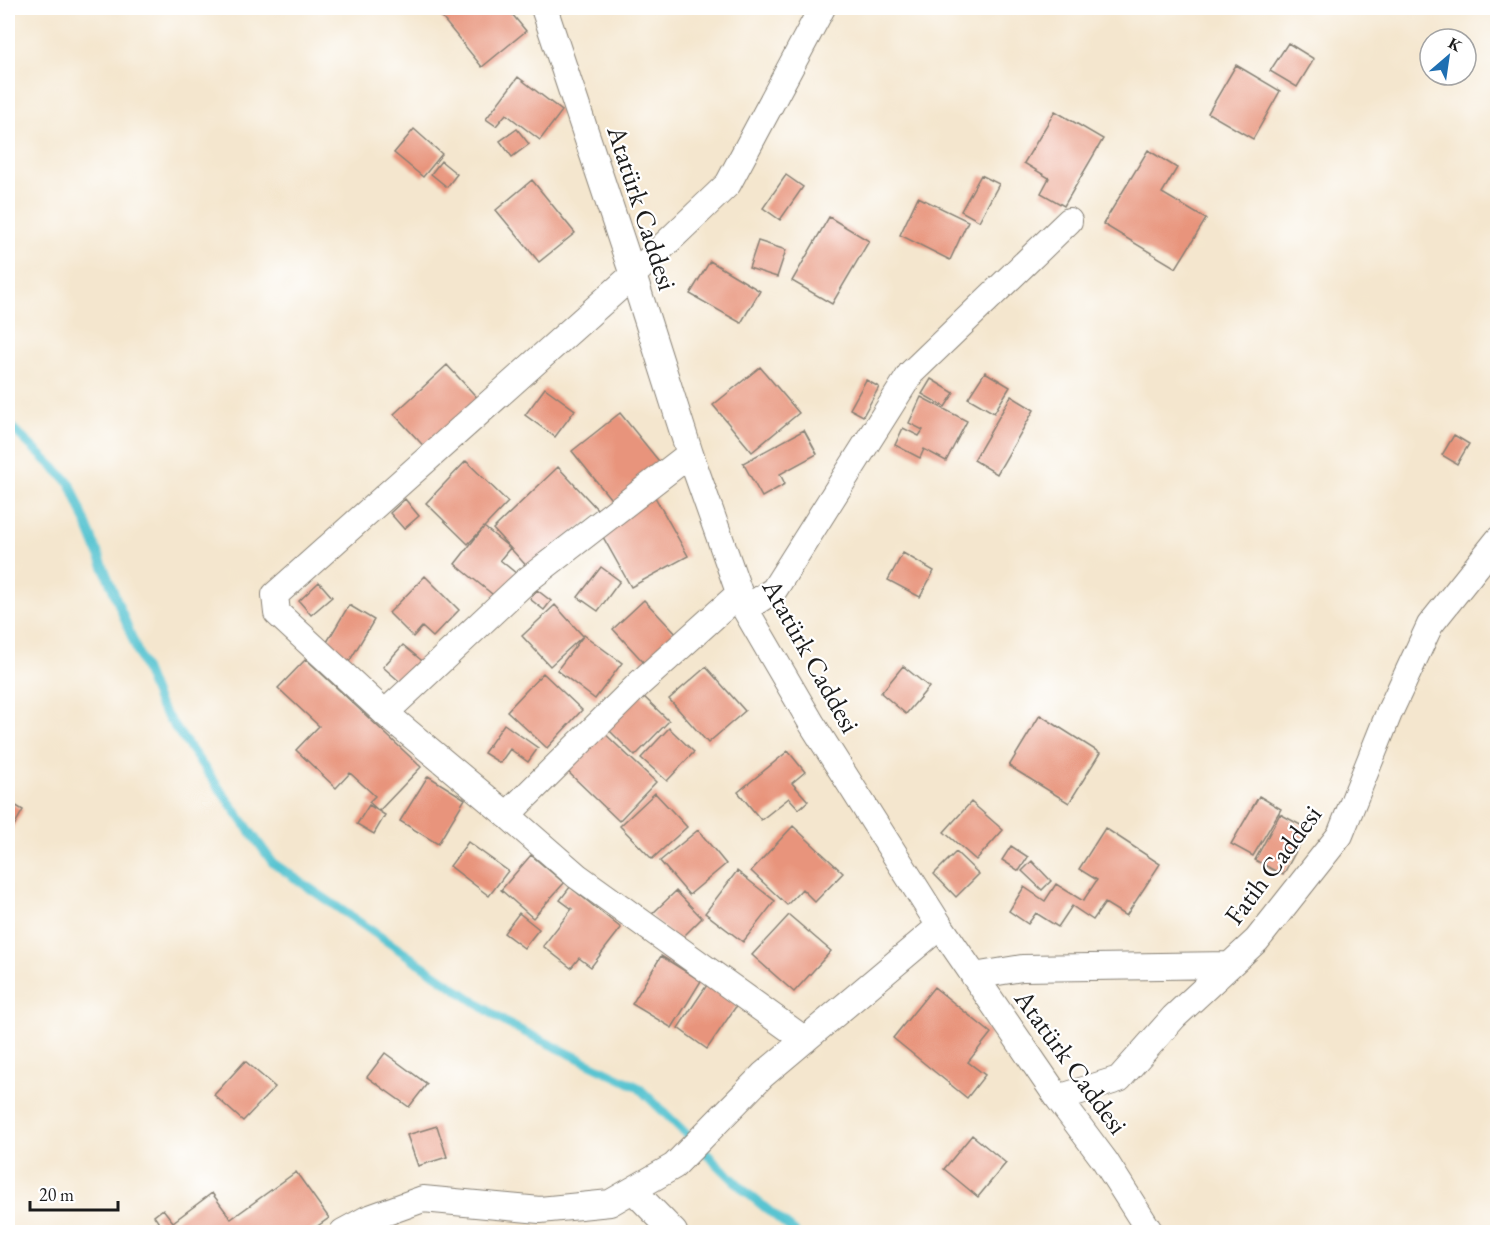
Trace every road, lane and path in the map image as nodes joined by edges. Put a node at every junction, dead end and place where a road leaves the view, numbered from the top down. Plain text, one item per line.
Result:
1 (544, 8) edge
2 (822, 8) edge
3 (1069, 221) dead end
4 (633, 275) junction
5 (690, 454) junction
6 (1497, 540) edge
7 (742, 601) junction
8 (385, 713) junction
9 (507, 815) junction
10 (940, 926) junction
11 (1230, 965) junction
12 (974, 976) junction
13 (805, 1040) junction
14 (1058, 1098) junction
15 (633, 1190) junction
16 (343, 1233) edge
17 (674, 1233) edge
18 (1150, 1233) edge

1 - 4 street, Atatürk Caddesi
2 - 4 street
3 - 7 street
4 - 5 street, Atatürk Caddesi
4 - 8 street
5 - 7 street, Atatürk Caddesi
5 - 8 street
6 - 11 street, Fatih Caddesi
7 - 9 street
7 - 10 street, Atatürk Caddesi
8 - 9 street
9 - 13 street
10 - 12 street, Atatürk Caddesi
10 - 13 street
11 - 12 street
11 - 14 street, Fatih Caddesi
12 - 14 street, Atatürk Caddesi
13 - 15 street
14 - 18 street, Atatürk Caddesi
15 - 16 street
15 - 17 street

